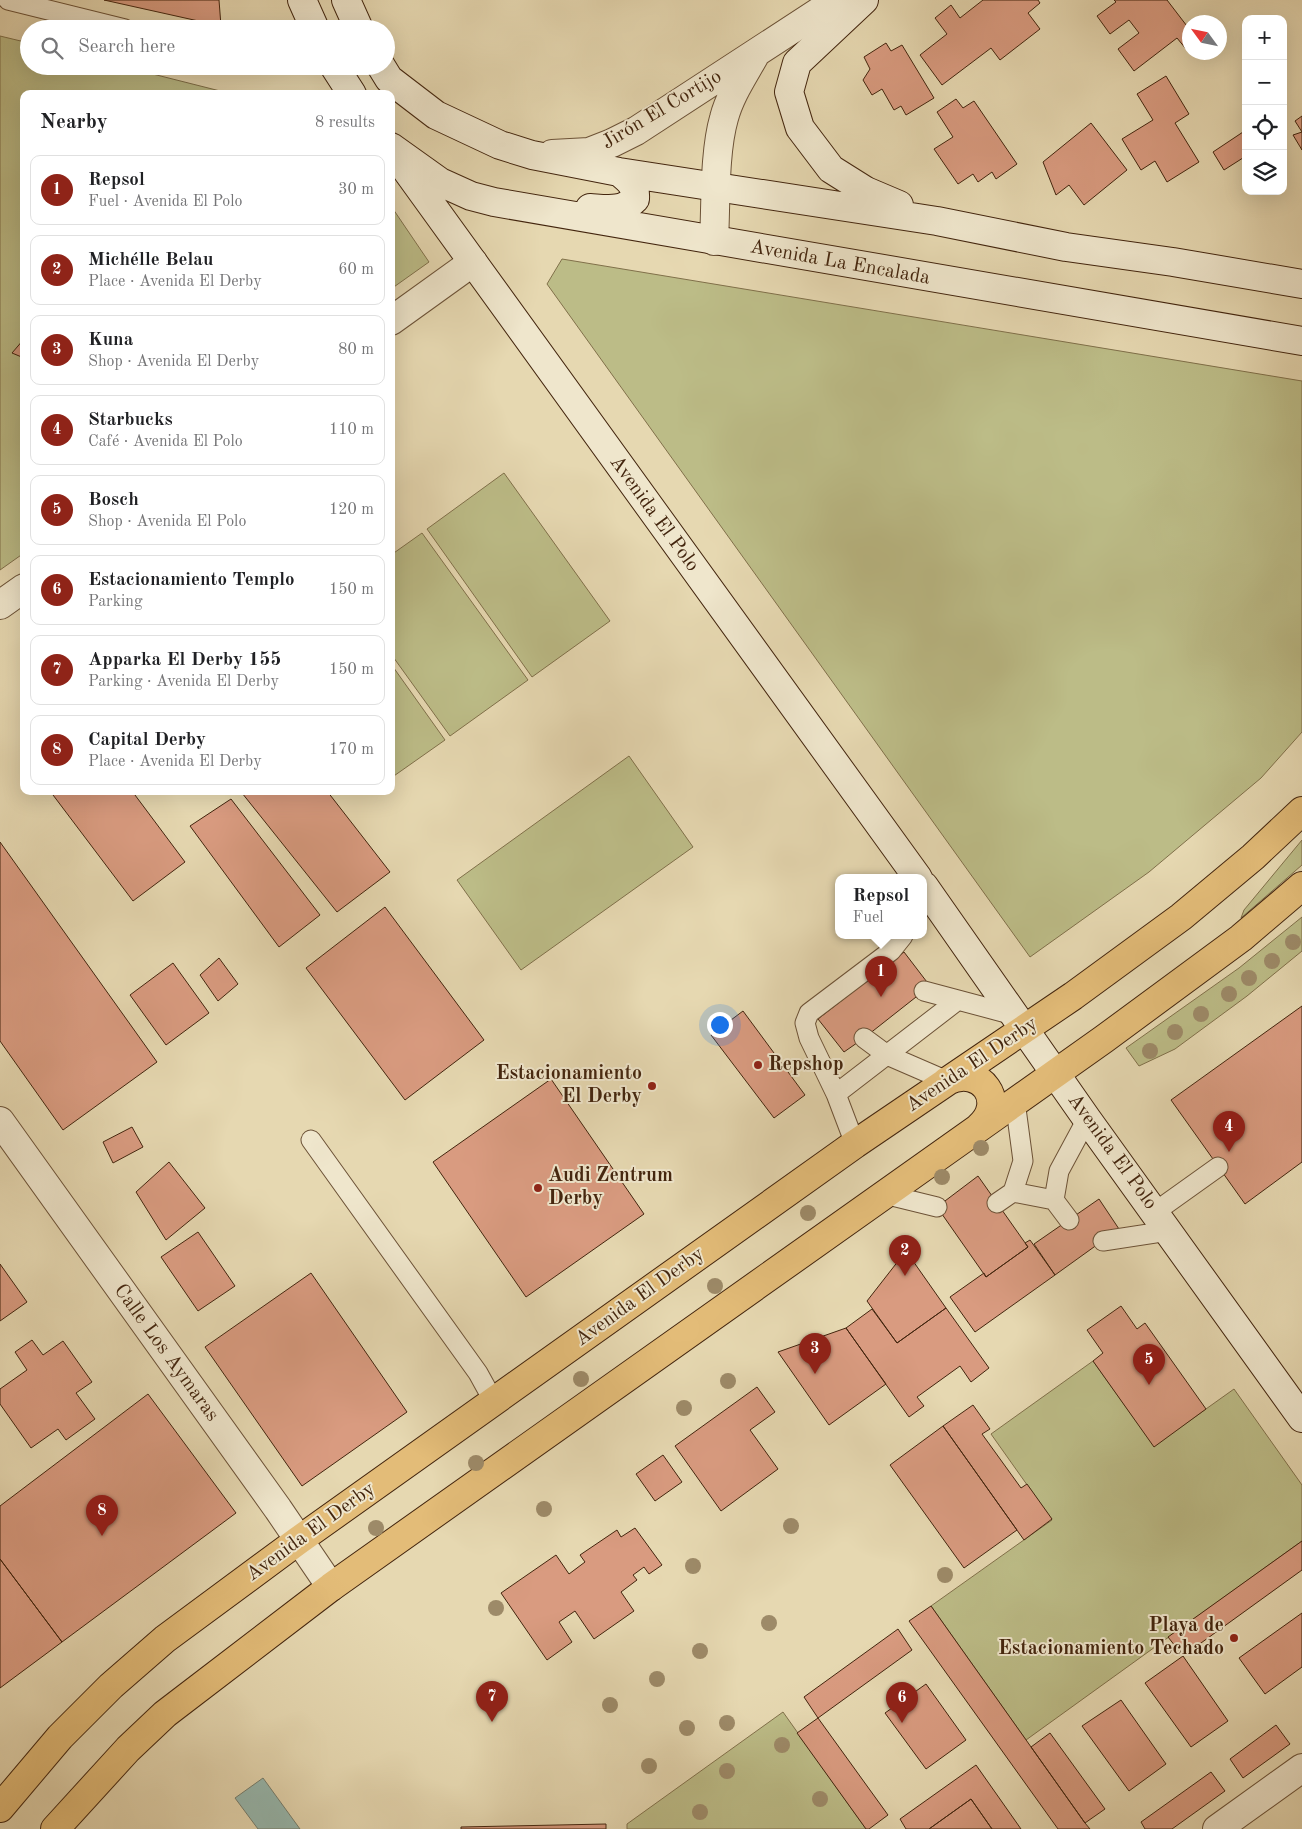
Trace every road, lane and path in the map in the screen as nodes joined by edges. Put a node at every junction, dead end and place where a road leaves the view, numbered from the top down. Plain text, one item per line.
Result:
1 (8, 0) edge
2 (302, 0) edge
3 (346, 0) edge
4 (837, 0) edge
5 (864, 0) edge
6 (89, 20) edge
7 (311, 20) edge
8 (355, 20) edge
9 (757, 52) junction
10 (340, 75) edge
11 (387, 75) edge
12 (349, 90) edge
13 (395, 151) edge
14 (395, 154) edge
15 (532, 155) junction
16 (619, 172) junction
17 (717, 187) junction
18 (514, 206) junction
19 (938, 221) junction
20 (714, 241) junction
21 (473, 262) junction
22 (1302, 284) edge
23 (395, 318) edge
24 (1302, 341) edge
25 (20, 591) edge
26 (0, 605) edge
27 (1302, 811) edge
28 (910, 874) edge
29 (1302, 886) edge
30 (927, 897) edge
31 (902, 939) edge
32 (924, 991) dead end
33 (958, 1000) junction
34 (1020, 1022) junction
35 (864, 1038) dead end
36 (886, 1055) junction
37 (1056, 1072) junction
38 (947, 1081) junction
39 (836, 1094) junction
40 (1015, 1101) junction
41 (1088, 1119) junction
42 (0, 1121) edge
43 (979, 1127) junction
44 (311, 1140) dead end
45 (855, 1144) junction
46 (1218, 1167) dead end
47 (1013, 1192) junction
48 (884, 1194) junction
49 (1054, 1200) junction
50 (997, 1203) dead end
51 (937, 1207) dead end
52 (1069, 1220) dead end
53 (1162, 1222) junction
54 (1103, 1241) dead end
55 (494, 1402) junction
56 (1302, 1418) edge
57 (299, 1540) junction
58 (331, 1587) junction
59 (1302, 1768) edge
60 (0, 1808) edge
61 (55, 1829) edge
62 (1217, 1829) edge

1 - 6 lane
2 - 7 main road
3 - 8 main road
4 - 9 main road, Jirón El Cortijo
5 - 19 main road
9 - 15 main road, Jirón El Cortijo
9 - 17 main road, Jirón El Cortijo
10 - 12 main road
11 - 15 main road
13 - 18 main road, Avenida La Encalada
14 - 21 main road, Avenida El Polo
15 - 16 main road
16 - 17 main road
16 - 18 main road
17 - 19 main road
17 - 20 main road, Jirón El Cortijo
18 - 20 main road, Avenida La Encalada
19 - 22 main road
20 - 24 main road, Avenida La Encalada
21 - 23 main road
21 - 28 main road, Avenida El Polo
25 - 26 main road
27 - 34 main road, Avenida El Derby
29 - 37 main road
30 - 34 main road, Avenida El Polo
31 - 39 lane
32 - 33 lane
33 - 34 lane
33 - 36 lane
34 - 37 main road, Avenida El Polo
34 - 38 main road, Avenida El Derby
35 - 36 lane
36 - 38 lane
36 - 39 lane
37 - 40 main road
37 - 41 main road, Avenida El Polo
38 - 43 main road
38 - 45 main road, Avenida El Derby
39 - 45 lane
40 - 43 main road
40 - 47 lane
41 - 49 lane
41 - 53 main road, Avenida El Polo
42 - 57 main road, Calle Los Aymaras
43 - 48 main road
44 - 55 lane
45 - 55 main road, Avenida El Derby
46 - 53 lane
47 - 49 lane
47 - 50 lane
48 - 51 lane
48 - 58 main road
49 - 52 lane
53 - 54 lane
53 - 56 main road, Avenida El Polo
55 - 57 main road, Avenida El Derby
57 - 58 main road, Calle Los Aymaras
57 - 60 main road, Avenida El Derby
58 - 61 main road
59 - 62 main road

